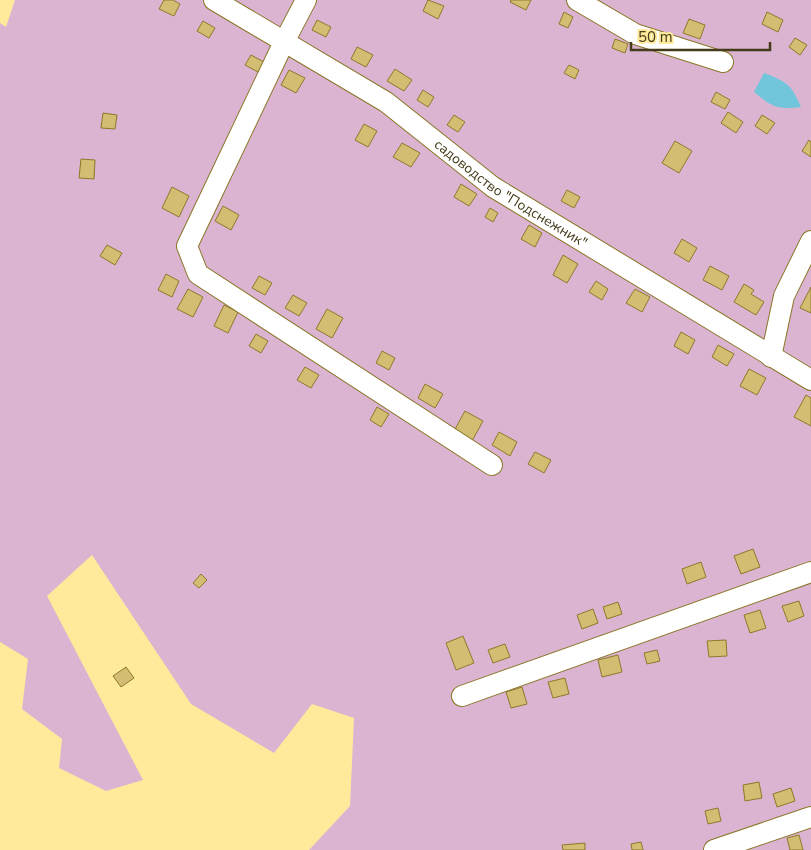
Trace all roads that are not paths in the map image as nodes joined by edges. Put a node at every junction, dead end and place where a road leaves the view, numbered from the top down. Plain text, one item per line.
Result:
1 (214, 0) edge
2 (306, 0) edge
3 (577, 0) edge
4 (284, 42) junction
5 (723, 62) dead end
6 (811, 242) edge
7 (771, 357) junction
8 (811, 380) edge
9 (492, 465) dead end
10 (811, 572) edge
11 (462, 696) dead end
12 (811, 817) edge
13 (714, 850) edge

1 - 4 lane, садоводство "Подснежник"
2 - 4 lane
3 - 5 lane
4 - 7 lane, садоводство "Подснежник"
4 - 9 lane
6 - 7 lane
7 - 8 lane, садоводство "Подснежник"
10 - 11 lane
12 - 13 lane

